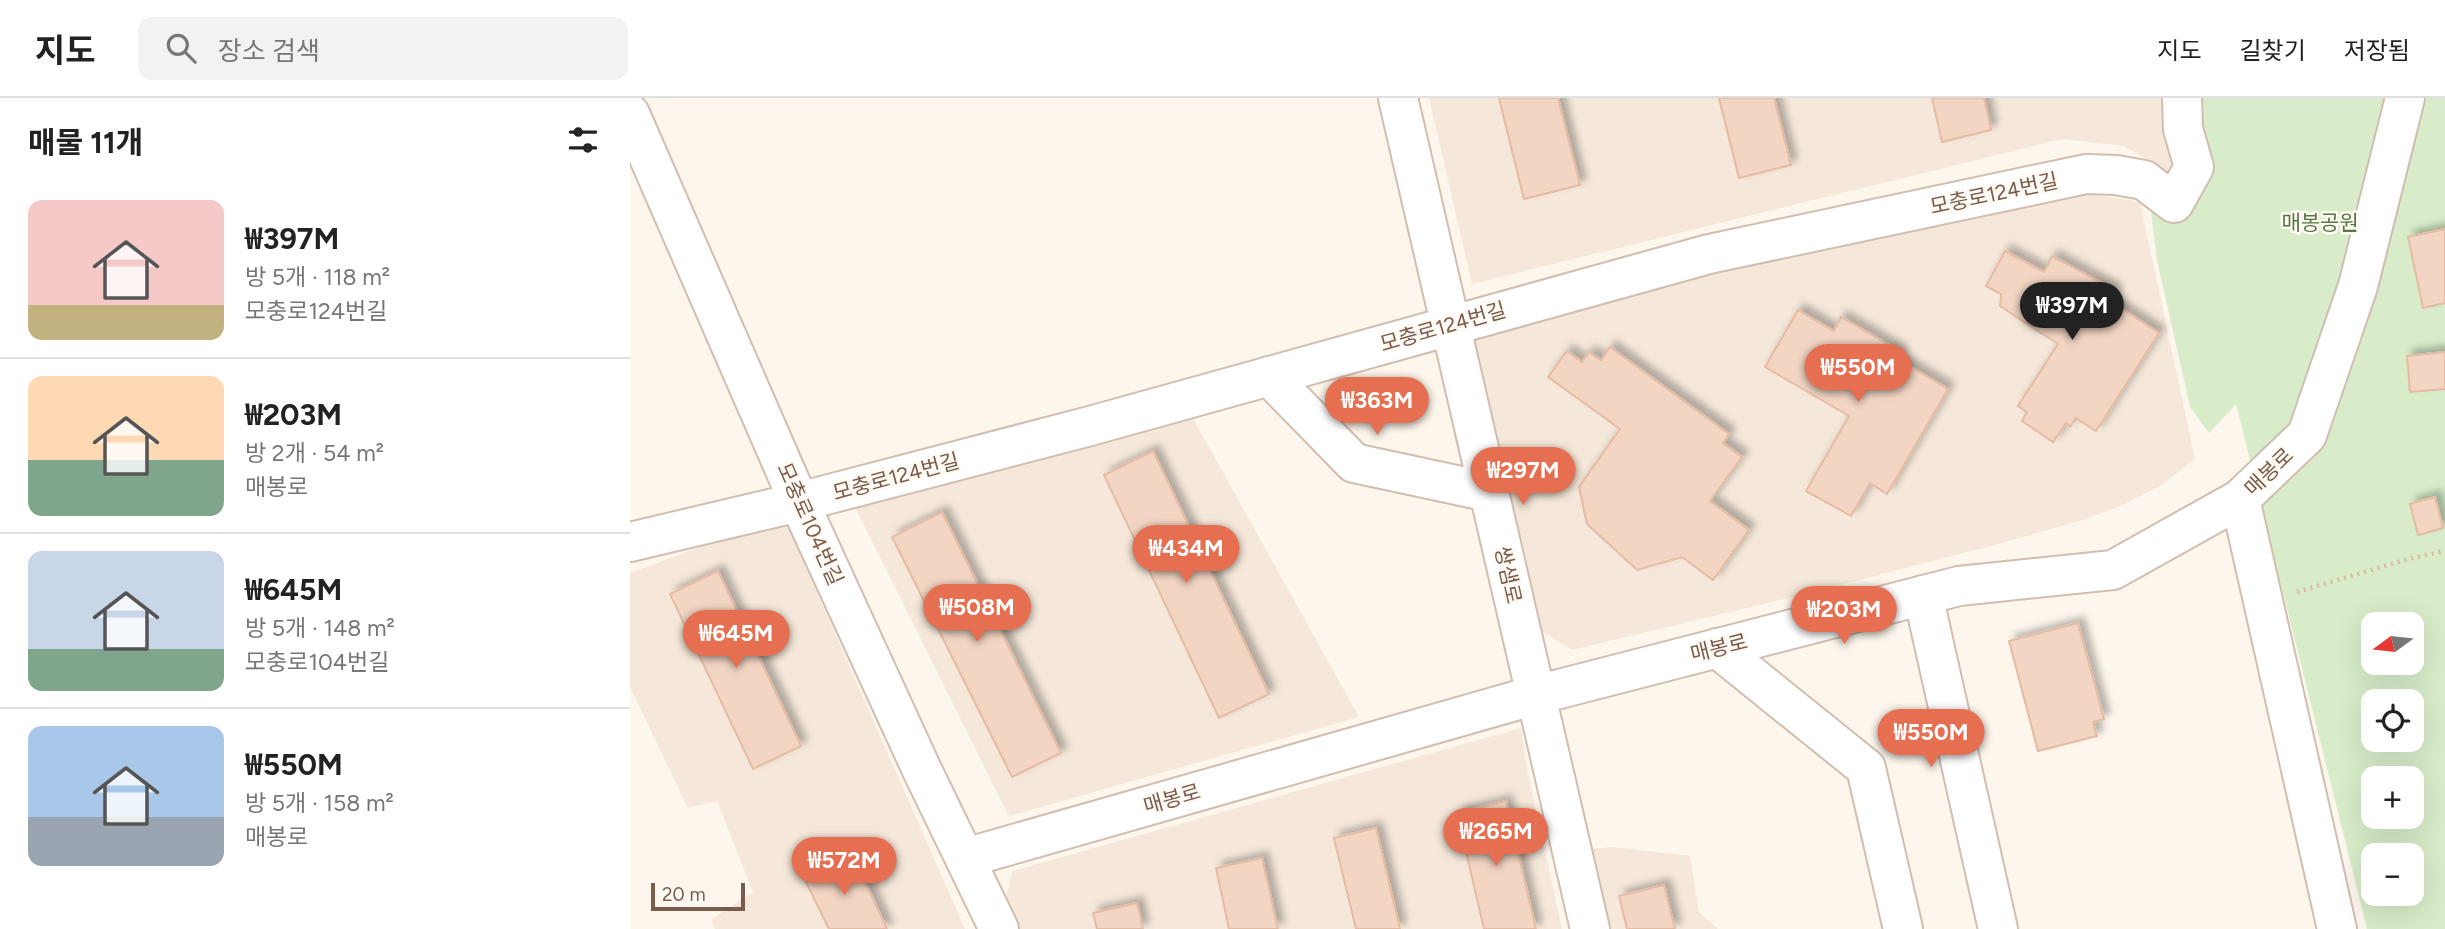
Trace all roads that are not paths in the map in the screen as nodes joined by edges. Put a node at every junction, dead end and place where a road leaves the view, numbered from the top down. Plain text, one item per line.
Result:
1 (1398, 98) edge
2 (2182, 98) edge
3 (2405, 98) edge
4 (630, 114) edge
5 (1451, 325) junction
6 (1269, 376) junction
7 (1489, 492) junction
8 (2239, 499) junction
9 (799, 502) junction
10 (630, 542) edge
11 (1923, 595) junction
12 (1717, 648) junction
13 (1535, 695) junction
14 (965, 858) junction
15 (999, 929) edge
16 (1590, 929) edge
17 (1903, 929) edge
18 (1998, 929) edge
19 (2337, 929) edge

1 - 5 street, 쌍샘로
2 - 5 street, 모충로124번길
3 - 8 street, 매봉로
4 - 9 street, 모충로104번길
5 - 6 street, 모충로124번길
5 - 7 street, 쌍샘로
6 - 7 street
6 - 9 street, 모충로124번길
7 - 13 street, 쌍샘로
8 - 11 street, 매봉로
8 - 19 street
9 - 10 street, 모충로124번길
9 - 14 street, 모충로104번길
11 - 12 street, 매봉로
11 - 18 street
12 - 13 street, 매봉로
12 - 17 street
13 - 14 street, 매봉로
13 - 16 street, 쌍샘로
14 - 15 street, 모충로104번길

